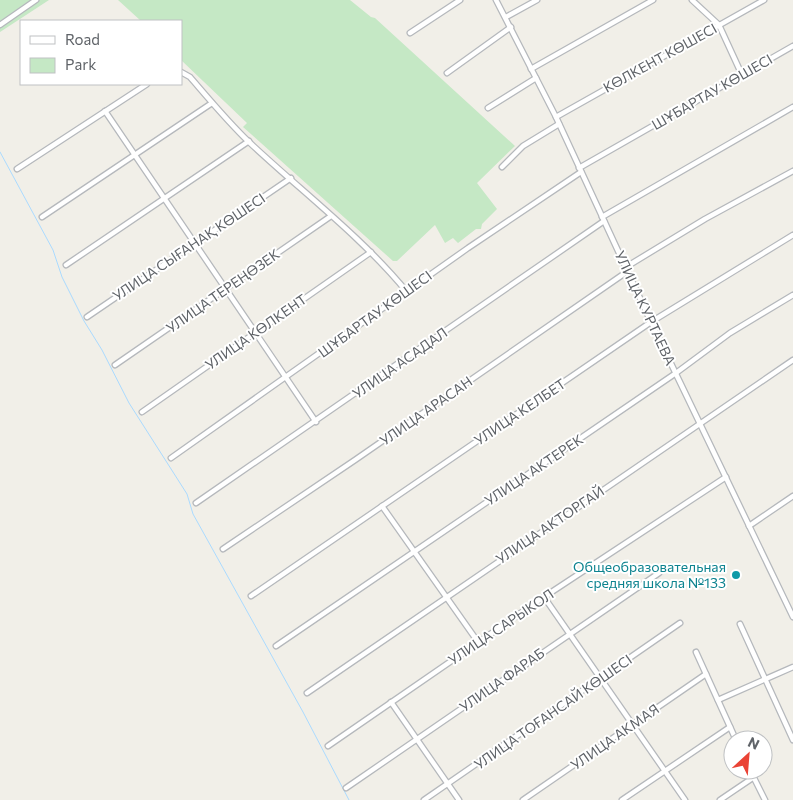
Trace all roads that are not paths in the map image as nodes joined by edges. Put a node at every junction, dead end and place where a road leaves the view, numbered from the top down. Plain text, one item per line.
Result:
1 (36, 0) edge
2 (460, 0) edge
3 (496, 0) edge
4 (537, 0) edge
5 (654, 0) edge
6 (692, 0) edge
7 (764, 0) edge
8 (506, 18) junction
9 (0, 25) edge
10 (719, 25) junction
11 (511, 27) junction
12 (410, 33) dead end
13 (793, 46) edge
14 (531, 69) junction
15 (182, 73) edge
16 (447, 73) dead end
17 (742, 74) junction
18 (536, 78) junction
19 (145, 85) edge
20 (212, 102) junction
21 (793, 107) edge
22 (488, 108) dead end
23 (105, 111) junction
24 (556, 117) junction
25 (559, 124) junction
26 (248, 141) junction
27 (134, 154) junction
28 (502, 167) dead end
29 (17, 169) dead end
30 (580, 170) junction
31 (793, 173) edge
32 (291, 178) junction
33 (165, 199) junction
34 (331, 216) junction
35 (42, 217) dead end
36 (603, 219) junction
37 (793, 235) edge
38 (195, 243) junction
39 (371, 252) junction
40 (66, 265) dead end
41 (627, 269) junction
42 (226, 288) junction
43 (407, 292) junction
44 (793, 295) edge
45 (87, 317) dead end
46 (651, 322) junction
47 (256, 332) junction
48 (793, 360) edge
49 (115, 366) dead end
50 (676, 372) junction
51 (286, 378) junction
52 (142, 412) dead end
53 (316, 422) junction
54 (700, 423) junction
55 (171, 458) dead end
56 (726, 477) junction
57 (793, 496) edge
58 (196, 503) dead end
59 (382, 506) junction
60 (750, 526) junction
61 (223, 549) dead end
62 (414, 552) junction
63 (659, 573) dead end
64 (251, 596) dead end
65 (446, 596) junction
66 (544, 597) junction
67 (793, 617) edge
68 (680, 623) dead end
69 (740, 624) dead end
70 (569, 634) junction
71 (478, 642) junction
72 (276, 646) dead end
73 (696, 652) dead end
74 (793, 667) edge
75 (706, 674) junction
76 (600, 679) junction
77 (766, 680) junction
78 (307, 692) dead end
79 (718, 700) junction
80 (391, 702) junction
81 (633, 724) junction
82 (730, 727) junction
83 (731, 730) edge
84 (417, 739) junction
85 (793, 740) edge
86 (328, 746) dead end
87 (664, 771) junction
88 (750, 780) edge
89 (755, 780) edge
90 (448, 784) junction
91 (346, 788) dead end
92 (424, 800) edge
93 (459, 800) edge
94 (523, 800) edge
95 (622, 800) edge
96 (685, 800) edge
97 (720, 800) edge
98 (765, 800) edge

1 - 9 street
2 - 12 street
3 - 8 street, УЛИЦА КУРТАЕВА
4 - 8 street
5 - 14 street
6 - 10 street
7 - 10 street, КӨЛКЕНТ КӨШЕСІ
8 - 11 street, УЛИЦА КУРТАЕВА
10 - 17 street
10 - 24 street, КӨЛКЕНТ КӨШЕСІ
11 - 14 street, УЛИЦА КУРТАЕВА
11 - 16 street
13 - 17 street, ШҰБАРТАУ КӨШЕСІ
14 - 18 street, УЛИЦА КУРТАЕВА
15 - 20 street
17 - 30 street, ШҰБАРТАУ КӨШЕСІ
18 - 22 street
18 - 24 street, УЛИЦА КУРТАЕВА
19 - 23 street
20 - 26 street
20 - 27 street
21 - 36 street, УЛИЦА АСАДАЛ
23 - 27 street
23 - 29 street
24 - 25 street, УЛИЦА КУРТАЕВА
25 - 28 street
25 - 30 street, УЛИЦА КУРТАЕВА
26 - 32 street
26 - 33 street
27 - 33 street
27 - 35 street
30 - 36 street, УЛИЦА КУРТАЕВА
30 - 43 street, ШҰБАРТАУ КӨШЕСІ
31 - 41 street, УЛИЦА АРАСАН
32 - 34 street
32 - 38 street, УЛИЦА СЫҒАНАҚ КӨШЕСІ
33 - 38 street
33 - 40 street
34 - 39 street
34 - 42 street, УЛИЦА ТЕРЕҢӨЗЕК
36 - 41 street, УЛИЦА КУРТАЕВА
36 - 53 street, УЛИЦА АСАДАЛ
37 - 46 street, УЛИЦА КЕЛБЕТ
38 - 42 street
38 - 45 street, УЛИЦА СЫҒАНАҚ КӨШЕСІ
39 - 43 street
39 - 47 street, УЛИЦА КӨЛКЕНТ
41 - 46 street, УЛИЦА КУРТАЕВА
41 - 61 street, УЛИЦА АРАСАН
42 - 47 street
42 - 49 street, УЛИЦА ТЕРЕҢӨЗЕК
43 - 51 street, ШҰБАРТАУ КӨШЕСІ
44 - 50 street, УЛИЦА АКТЕРЕК
46 - 50 street, УЛИЦА КУРТАЕВА
46 - 59 street, УЛИЦА КЕЛБЕТ
47 - 51 street
47 - 52 street, УЛИЦА КӨЛКЕНТ
48 - 54 street, УЛИЦА АКТОРГАЙ
50 - 54 street, УЛИЦА КУРТАЕВА
50 - 62 street, УЛИЦА АКТЕРЕК
51 - 53 street
51 - 55 street, ШҰБАРТАУ КӨШЕСІ
53 - 58 street, УЛИЦА АСАДАЛ
54 - 56 street, УЛИЦА КУРТАЕВА
54 - 65 street, УЛИЦА АКТОРГАЙ
56 - 60 street, УЛИЦА КУРТАЕВА
56 - 66 street, УЛИЦА САРЫКОЛ
57 - 60 street
59 - 62 street
59 - 64 street, УЛИЦА КЕЛБЕТ
60 - 67 street, УЛИЦА КУРТАЕВА
62 - 65 street
62 - 72 street, УЛИЦА АКТЕРЕК
63 - 70 street, УЛИЦА ФАРАБ
65 - 71 street
65 - 78 street, УЛИЦА АКТОРГАЙ
66 - 70 street
66 - 71 street, УЛИЦА САРЫКОЛ
68 - 76 street, УЛИЦА ТОҒАНСАЙ КӨШЕСІ
69 - 77 street
70 - 76 street
70 - 84 street, УЛИЦА ФАРАБ
71 - 80 street, УЛИЦА САРЫКОЛ
73 - 75 street
74 - 77 street
75 - 79 street
75 - 81 street, УЛИЦА АКМАЯ
76 - 81 street
76 - 90 street, УЛИЦА ТОҒАНСАЙ КӨШЕСІ
77 - 79 street
77 - 85 street
79 - 82 street
80 - 84 street
80 - 86 street, УЛИЦА САРЫКОЛ
81 - 87 street
81 - 94 street, УЛИЦА АКМАЯ
82 - 83 street
82 - 87 street
84 - 90 street
84 - 91 street, УЛИЦА ФАРАБ
87 - 95 street
87 - 96 street
88 - 97 street
89 - 98 street
90 - 92 street, УЛИЦА ТОҒАНСАЙ КӨШЕСІ
90 - 93 street

